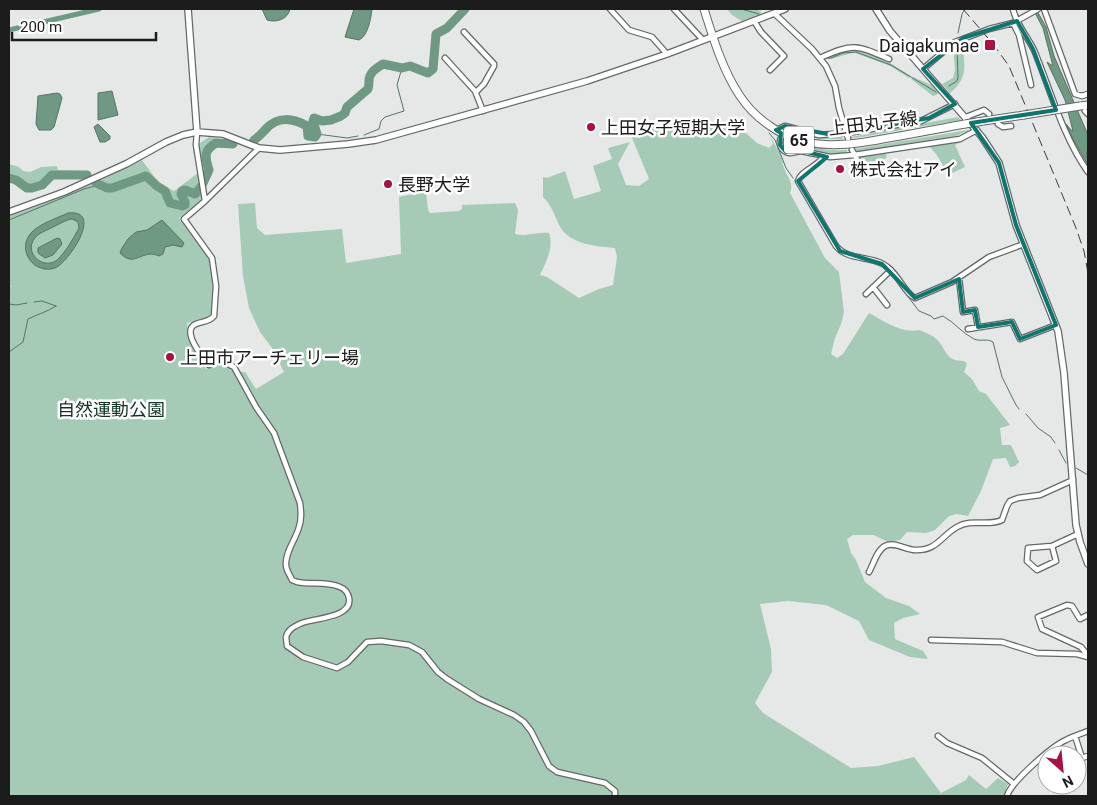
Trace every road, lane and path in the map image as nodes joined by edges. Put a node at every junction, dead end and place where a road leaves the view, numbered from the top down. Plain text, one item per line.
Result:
1 (188, 9) edge
2 (610, 9) edge
3 (674, 9) edge
4 (704, 9) edge
5 (785, 9) edge
6 (876, 9) edge
7 (1013, 9) edge
8 (1038, 9) edge
9 (1044, 9) edge
10 (775, 14) junction
11 (754, 21) junction
12 (1015, 22) junction
13 (464, 32) dead end
14 (713, 36) junction
15 (703, 40) junction
16 (666, 54) junction
17 (445, 58) dead end
18 (820, 58) junction
19 (889, 59) dead end
20 (923, 69) junction
21 (770, 70) dead end
22 (1030, 85) dead end
23 (476, 92) junction
24 (1088, 94) edge
25 (955, 104) junction
26 (1084, 106) edge
27 (483, 111) junction
28 (989, 114) dead end
29 (966, 121) junction
30 (998, 124) dead end
31 (977, 126) junction
32 (1011, 126) dead end
33 (197, 132) junction
34 (779, 132) junction
35 (848, 136) junction
36 (259, 148) junction
37 (853, 153) junction
38 (824, 156) junction
39 (862, 168) dead end
40 (1088, 172) edge
41 (205, 201) junction
42 (9, 212) edge
43 (1024, 244) junction
44 (891, 270) junction
45 (959, 278) junction
46 (873, 287) junction
47 (866, 294) dead end
48 (887, 305) dead end
49 (1056, 325) junction
50 (978, 327) junction
51 (968, 329) dead end
52 (1072, 480) junction
53 (1078, 534) junction
54 (1052, 546) junction
55 (1088, 564) edge
56 (869, 572) dead end
57 (1088, 615) edge
58 (931, 640) dead end
59 (1087, 656) edge
60 (1088, 731) edge
61 (938, 736) dead end
62 (1075, 736) junction
63 (1088, 756) edge
64 (1014, 784) junction
65 (615, 796) edge
66 (1007, 796) edge

1 - 33 street
2 - 16 street
3 - 15 street
4 - 14 main road, 上田丸子線 / 65
5 - 10 street
6 - 20 street
7 - 12 street
8 - 12 street
9 - 26 street
10 - 11 street
10 - 18 street
11 - 14 street
11 - 21 street
12 - 20 street
12 - 22 street
12 - 40 street
13 - 23 street
14 - 15 street
14 - 34 main road, 上田丸子線 / 65
15 - 16 street
16 - 27 street
17 - 23 street
18 - 19 street
18 - 35 street
20 - 25 street
23 - 27 street
24 - 26 street
25 - 29 street
25 - 35 street
26 - 31 main road, 上田丸子線 / 65, bridge
27 - 36 street
28 - 29 street
29 - 31 main road, 上田丸子線 / 65, bridge
29 - 34 main road, 上田丸子線 / 65
30 - 32 street
31 - 37 street
31 - 43 street
33 - 36 street
33 - 41 street
33 - 42 street
34 - 35 street
34 - 38 street
36 - 41 street
37 - 38 street
37 - 39 street
38 - 44 street
41 - 65 street
43 - 45 street
43 - 49 street
44 - 45 street
44 - 46 street
45 - 50 street
46 - 47 street
46 - 48 street
49 - 50 street
49 - 52 street
50 - 51 street
52 - 53 street
52 - 56 street
53 - 54 street
53 - 55 street
54 - 54 street
57 - 59 street
58 - 59 street
60 - 62 street
61 - 64 street
62 - 63 street
62 - 64 street
64 - 66 street

